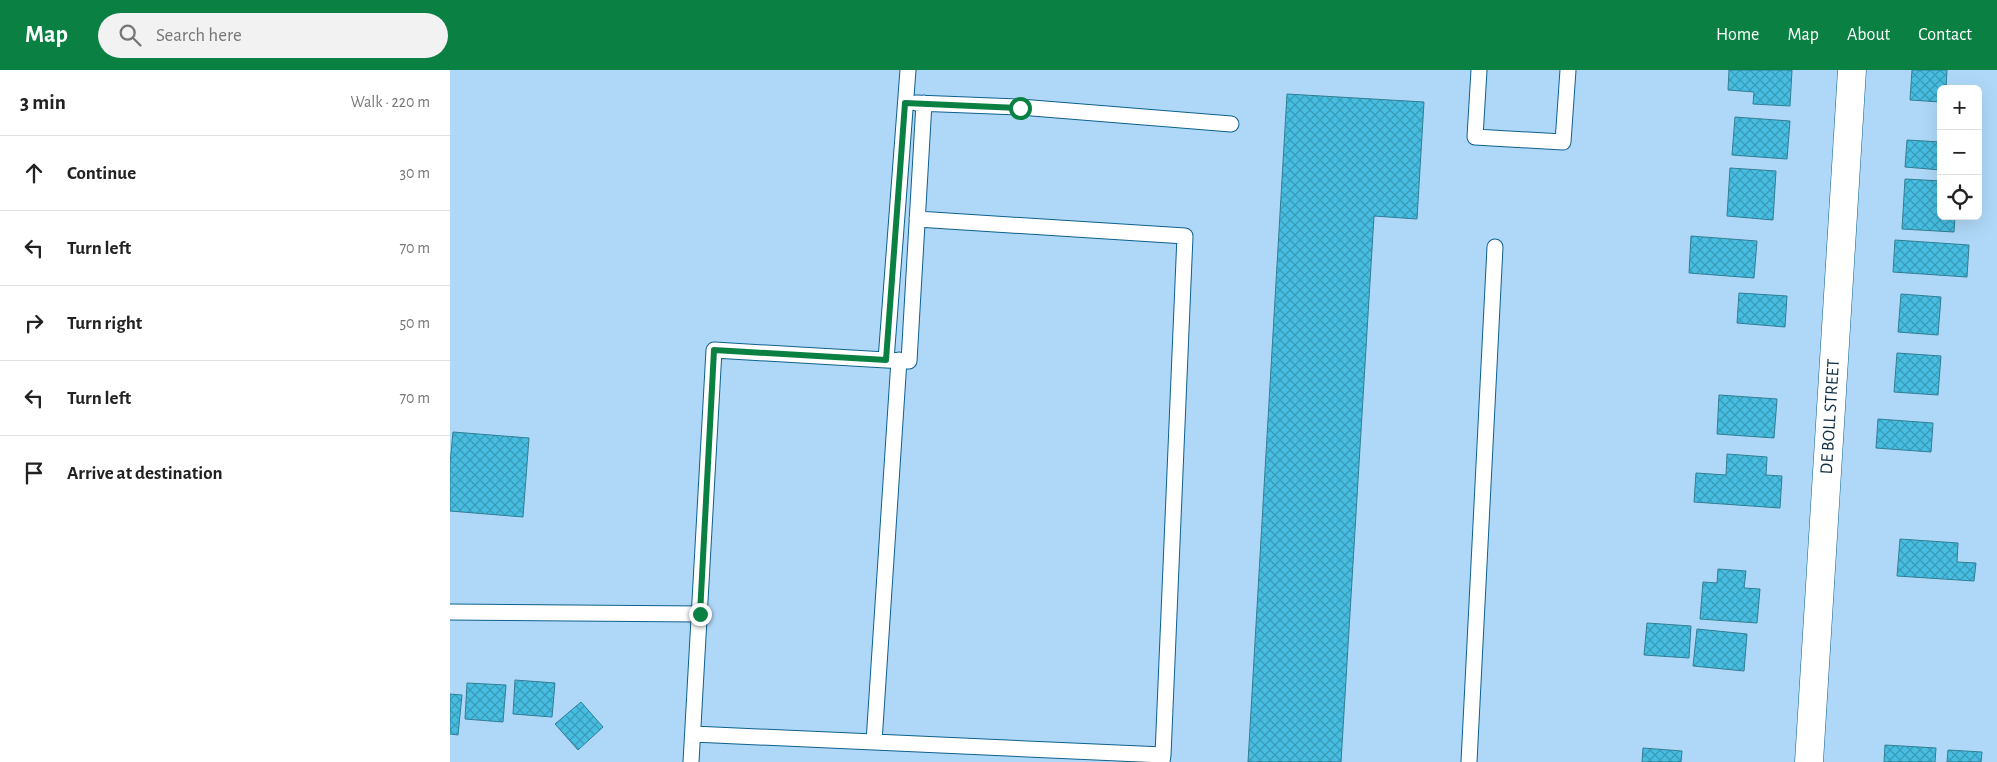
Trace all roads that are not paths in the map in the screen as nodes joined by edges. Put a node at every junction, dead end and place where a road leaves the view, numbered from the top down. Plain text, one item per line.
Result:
1 (908, 70) edge
2 (1479, 70) edge
3 (1568, 70) edge
4 (1852, 70) edge
5 (905, 103) junction
6 (924, 103) junction
7 (1231, 124) dead end
8 (917, 219) junction
9 (1495, 247) dead end
10 (892, 360) junction
11 (450, 612) edge
12 (700, 614) junction
13 (693, 734) junction
14 (874, 742) junction
15 (1162, 759) edge
16 (691, 762) edge
17 (1468, 762) edge
18 (1808, 762) edge

1 - 5 lane
2 - 3 lane
4 - 18 street, DE BOLL STREET
5 - 6 lane
5 - 10 lane
6 - 7 lane
6 - 8 lane
8 - 10 lane
8 - 15 lane
9 - 17 lane
10 - 12 lane
10 - 14 lane
11 - 12 lane
12 - 13 lane
13 - 14 lane
13 - 16 lane
14 - 15 lane

